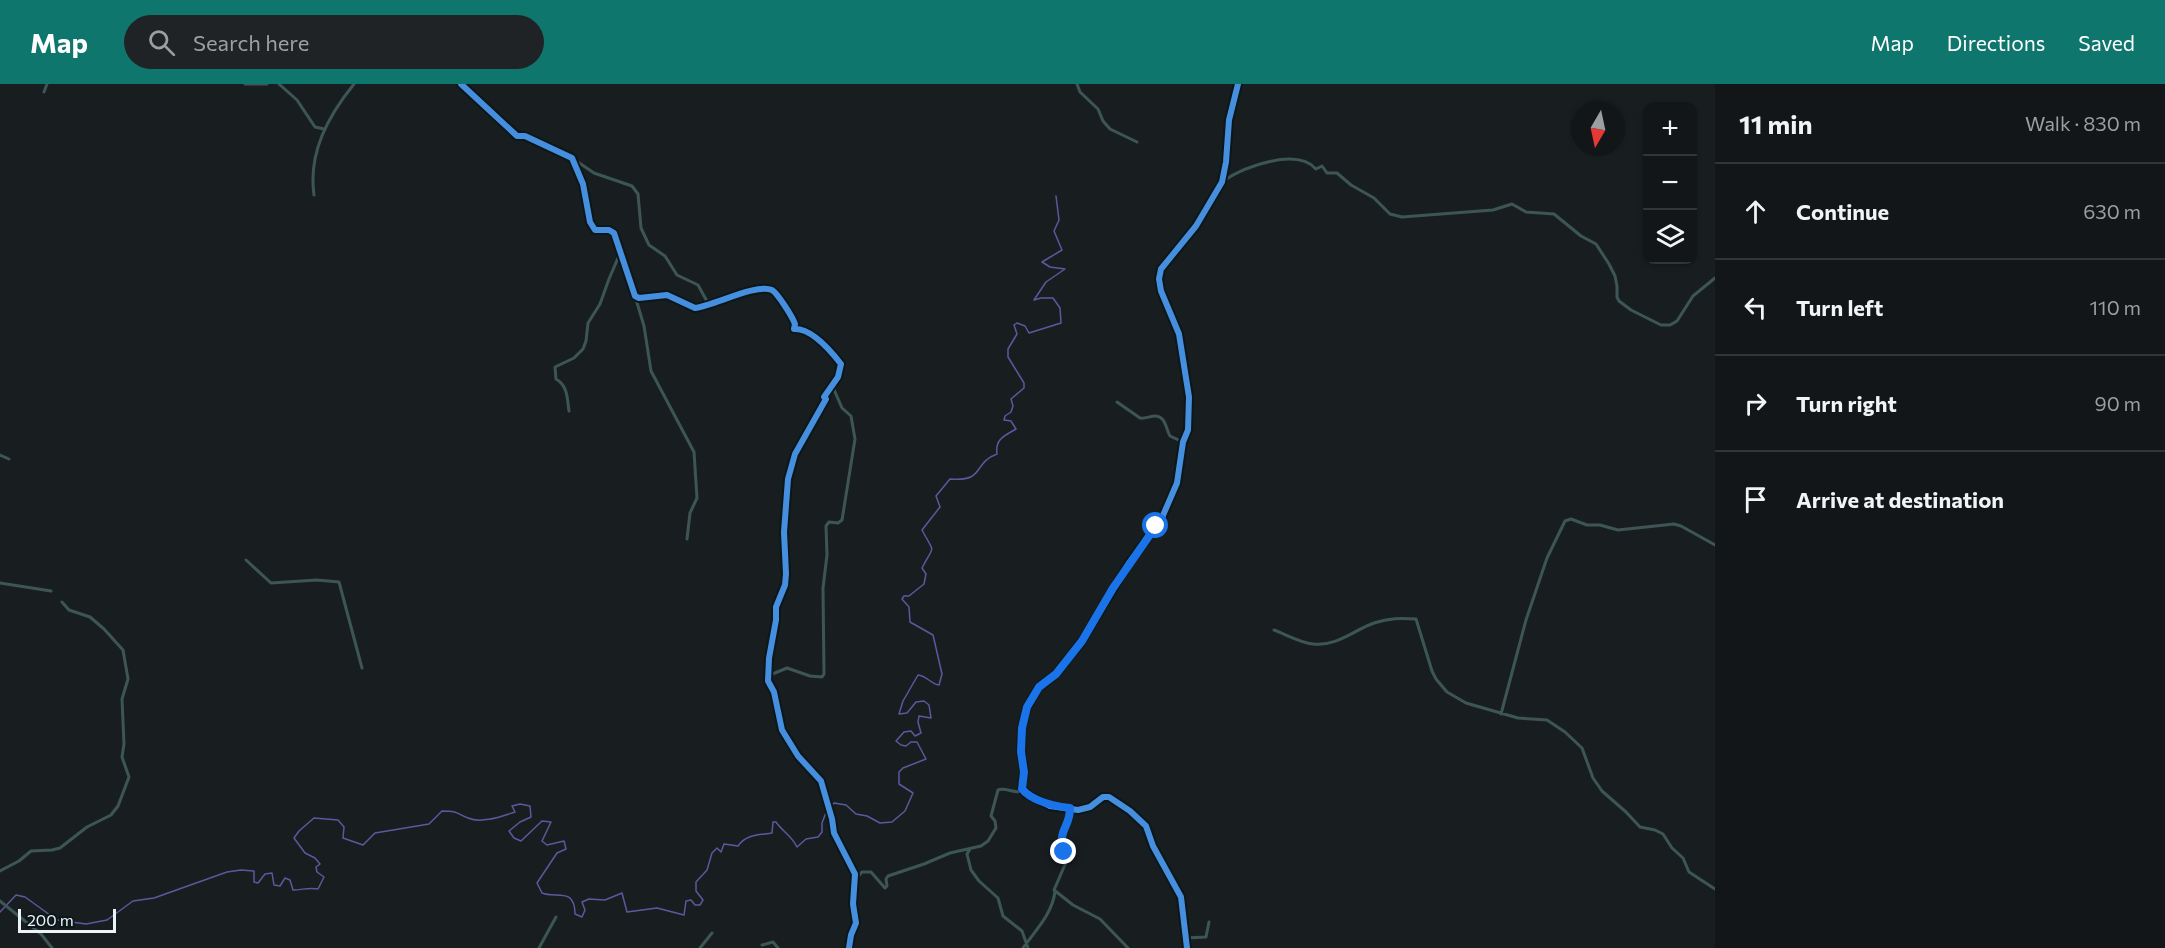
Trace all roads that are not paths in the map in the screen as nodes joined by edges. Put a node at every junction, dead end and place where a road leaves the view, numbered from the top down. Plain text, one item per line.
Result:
1 (47, 84) edge
2 (245, 84) edge
3 (267, 84) edge
4 (279, 84) edge
5 (354, 84) edge
6 (461, 84) edge
7 (1077, 84) edge
8 (1238, 84) edge
9 (44, 92) dead end
10 (324, 129) junction
11 (1137, 142) dead end
12 (572, 158) junction
13 (1222, 182) junction
14 (314, 195) dead end
15 (621, 251) junction
16 (1715, 278) edge
17 (635, 296) junction
18 (710, 305) junction
19 (832, 385) junction
20 (1117, 402) dead end
21 (569, 411) dead end
22 (1183, 442) junction
23 (0, 455) edge
24 (9, 459) dead end
25 (687, 540) dead end
26 (1715, 545) edge
27 (246, 560) dead end
28 (0, 583) edge
29 (51, 591) dead end
30 (62, 602) dead end
31 (1274, 630) dead end
32 (362, 668) dead end
33 (770, 675) junction
34 (1501, 714) junction
35 (1023, 790) junction
36 (1070, 808) junction
37 (972, 848) junction
38 (961, 850) junction
39 (967, 854) junction
40 (0, 870) edge
41 (856, 880) junction
42 (1715, 889) edge
43 (1055, 891) junction
44 (1, 902) edge
45 (556, 917) dead end
46 (1209, 922) dead end
47 (712, 933) dead end
48 (1186, 938) junction
49 (762, 945) dead end
50 (1026, 947) edge
51 (52, 948) edge
52 (539, 948) edge
53 (700, 948) edge
54 (778, 948) edge
55 (849, 948) edge
56 (1128, 948) edge
57 (1187, 948) edge

1 - 9 street
2 - 3 street
4 - 10 street
5 - 10 street
6 - 12 street
7 - 11 street
8 - 13 street
10 - 14 street
12 - 15 street
12 - 18 street
13 - 16 street
13 - 22 street
15 - 17 street
15 - 21 street
17 - 18 street
17 - 25 street
18 - 19 street
19 - 33 street
19 - 33 street
20 - 22 street
22 - 35 street
23 - 24 street
26 - 34 street
27 - 32 street
28 - 29 street
30 - 40 street
31 - 34 street
33 - 41 street
34 - 42 street
35 - 36 street
35 - 37 street
36 - 43 street
36 - 48 street
37 - 38 street
37 - 39 street
38 - 39 street
38 - 41 street
39 - 50 street
41 - 55 street
43 - 50 street
43 - 56 street
44 - 51 street
45 - 52 street
46 - 48 street
47 - 53 street
48 - 57 street
49 - 54 street

